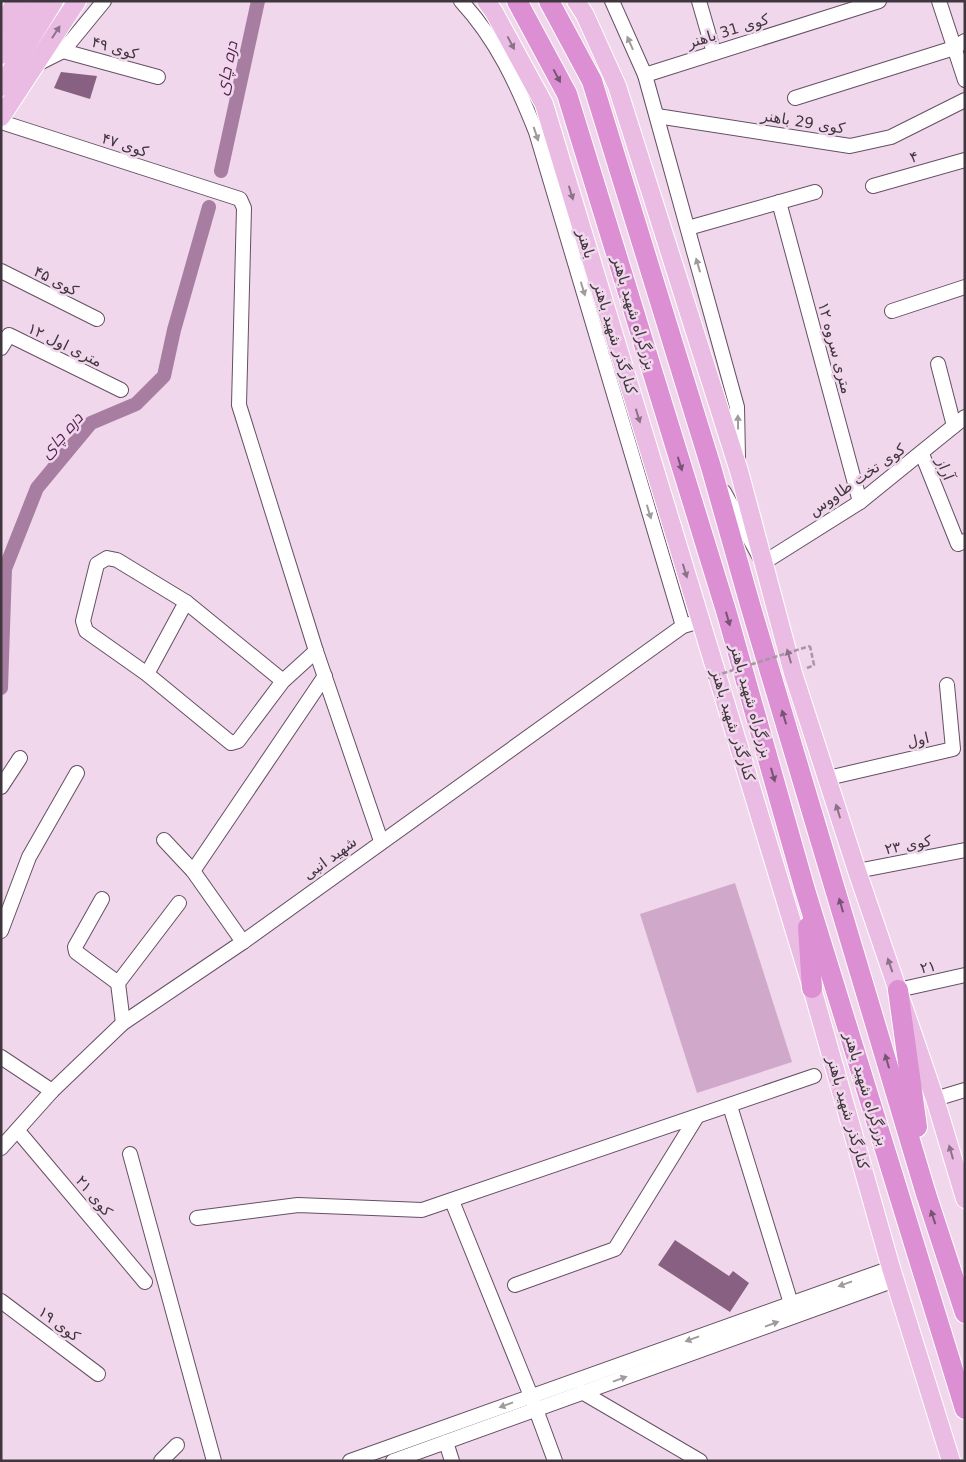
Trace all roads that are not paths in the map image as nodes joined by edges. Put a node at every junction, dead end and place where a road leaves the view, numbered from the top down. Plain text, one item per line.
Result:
1 (16, 1) edge
2 (36, 1) edge
3 (54, 1) edge
4 (77, 1) edge
5 (104, 1) edge
6 (461, 1) edge
7 (486, 1) edge
8 (518, 1) edge
9 (549, 1) edge
10 (576, 1) edge
11 (612, 1) edge
12 (699, 1) edge
13 (879, 1) edge
14 (939, 1) edge
15 (1, 27) edge
16 (959, 45) edge
17 (63, 51) junction
18 (714, 53) junction
19 (1, 55) edge
20 (34, 65) junction
21 (644, 75) junction
22 (158, 77) dead end
23 (965, 80) edge
24 (1, 87) edge
25 (796, 98) dead end
26 (965, 100) edge
27 (657, 116) junction
28 (1, 117) edge
29 (1, 122) edge
30 (965, 160) edge
31 (873, 186) dead end
32 (816, 192) dead end
33 (779, 202) junction
34 (688, 228) junction
35 (1, 271) edge
36 (965, 287) edge
37 (892, 311) dead end
38 (97, 319) dead end
39 (1, 348) edge
40 (938, 364) dead end
41 (121, 390) dead end
42 (959, 422) edge
43 (922, 454) junction
44 (711, 467) junction
45 (739, 471) junction
46 (860, 502) junction
47 (965, 541) edge
48 (763, 563) junction
49 (186, 602) junction
50 (700, 621) junction
51 (683, 626) junction
52 (316, 651) junction
53 (147, 674) junction
54 (325, 676) junction
55 (283, 681) junction
56 (947, 684) dead end
57 (20, 758) dead end
58 (77, 773) dead end
59 (828, 778) junction
60 (1, 787) edge
61 (164, 840) dead end
62 (381, 841) junction
63 (965, 850) edge
64 (193, 871) junction
65 (857, 871) junction
66 (805, 890) junction
67 (102, 899) dead end
68 (179, 902) dead end
69 (1, 932) edge
70 (243, 942) junction
71 (965, 975) edge
72 (118, 983) junction
73 (812, 988) junction
74 (898, 990) junction
75 (123, 1023) junction
76 (1, 1057) edge
77 (814, 1076) dead end
78 (965, 1090) edge
79 (52, 1091) junction
80 (935, 1099) junction
81 (730, 1106) junction
82 (696, 1118) junction
83 (18, 1131) junction
84 (1, 1148) edge
85 (130, 1154) dead end
86 (926, 1194) junction
87 (965, 1199) edge
88 (452, 1201) junction
89 (197, 1218) dead end
90 (944, 1251) junction
91 (919, 1260) junction
92 (893, 1274) junction
93 (145, 1282) dead end
94 (515, 1284) dead end
95 (1, 1301) edge
96 (793, 1310) junction
97 (965, 1313) edge
98 (98, 1374) dead end
99 (582, 1392) junction
100 (534, 1402) junction
101 (965, 1408) edge
102 (446, 1442) junction
103 (177, 1445) dead end
104 (161, 1461) edge
105 (214, 1461) edge
106 (350, 1461) edge
107 (393, 1461) edge
108 (452, 1461) edge
109 (555, 1461) edge
110 (700, 1461) edge
111 (952, 1461) edge

1 - 15 main road
2 - 19 main road
3 - 24 main road
20 -> 4 main road
5 - 17 street
6 -> 51 street, باهنر
7 -> 50 main road, کنارگذر شهید باهنر
8 -> 66 highway, بزرگراه شهید باهنر
9 - 44 highway, بزرگراه شهید باهنر
10 - 45 main road
21 -> 11 street
12 - 18 street
13 - 18 street, کوی 31 باهنر
14 - 16 street
16 - 23 street
16 - 25 street
17 - 20 street
17 - 22 street, کوی ۴۹
18 - 21 street, کوی 31 باهنر
20 - 28 main road
21 - 27 street
26 - 27 street, کوی 29 باهنر
27 - 34 street
29 - 52 street, کوی ۴۷
30 - 31 street, ۴
32 - 33 street
33 - 34 street
33 - 46 street, ۱۲ متری سروه
45 -> 34 street
35 - 38 street, کوی ۴۵
36 - 37 street
39 - 41 street, ۱۲ متری اول
40 - 42 street
42 - 43 street, کوی تخت طاووس
43 - 46 street, کوی تخت طاووس
43 - 47 street, آراز
44 - 48 street
86 -> 44 highway, بزرگراه شهید باهنر
45 - 48 main road
46 - 48 street, کوی تخت طاووس
59 -> 48 main road
49 - 53 street
49 - 53 street
49 - 55 street
50 - 51 street, شهید انبی
50 - 73 main road, کنارگذر شهید باهنر
51 - 62 street, شهید انبی
52 - 54 street
52 - 55 street
53 - 55 street
54 - 62 street
54 - 64 street
56 - 59 street, اول
57 - 60 street
58 - 69 street
65 -> 59 main road
61 - 64 street
62 - 70 street, شهید انبی
63 - 65 street, کوی ۲۳
64 - 70 street
74 -> 65 main road
66 - 73 highway
66 - 91 highway, بزرگراه شهید باهنر
67 - 72 street
68 - 72 street
70 - 75 street, شهید انبی
71 - 74 street, ۲۱
72 - 75 street
73 - 92 main road, کنارگذر شهید باهنر
74 - 80 main road
74 - 86 highway
75 - 79 street, شهید انبی
76 - 79 street
77 - 81 street
78 - 80 street
79 - 83 street, شهید انبی
87 -> 80 main road
81 - 82 street
81 - 96 street
82 - 88 street
82 - 94 street
83 - 84 street, شهید انبی
83 - 93 street, کوی ۲۱
85 - 105 street
90 -> 86 highway, بزرگراه شهید باهنر
88 - 89 street
88 - 100 street
90 - 91 highway
90 - 97 highway, بزرگراه شهید باهنر
91 - 101 highway, بزرگراه شهید باهنر
92 - 96 street
92 - 111 main road, کنارگذر شهید باهنر
95 - 98 street, کوی ۱۹
99 -> 96 street
96 -> 100 street
99 - 100 street
99 - 110 street
100 - 102 street
100 -> 106 street
100 - 109 street
102 - 107 street
102 - 108 street
103 - 104 street

